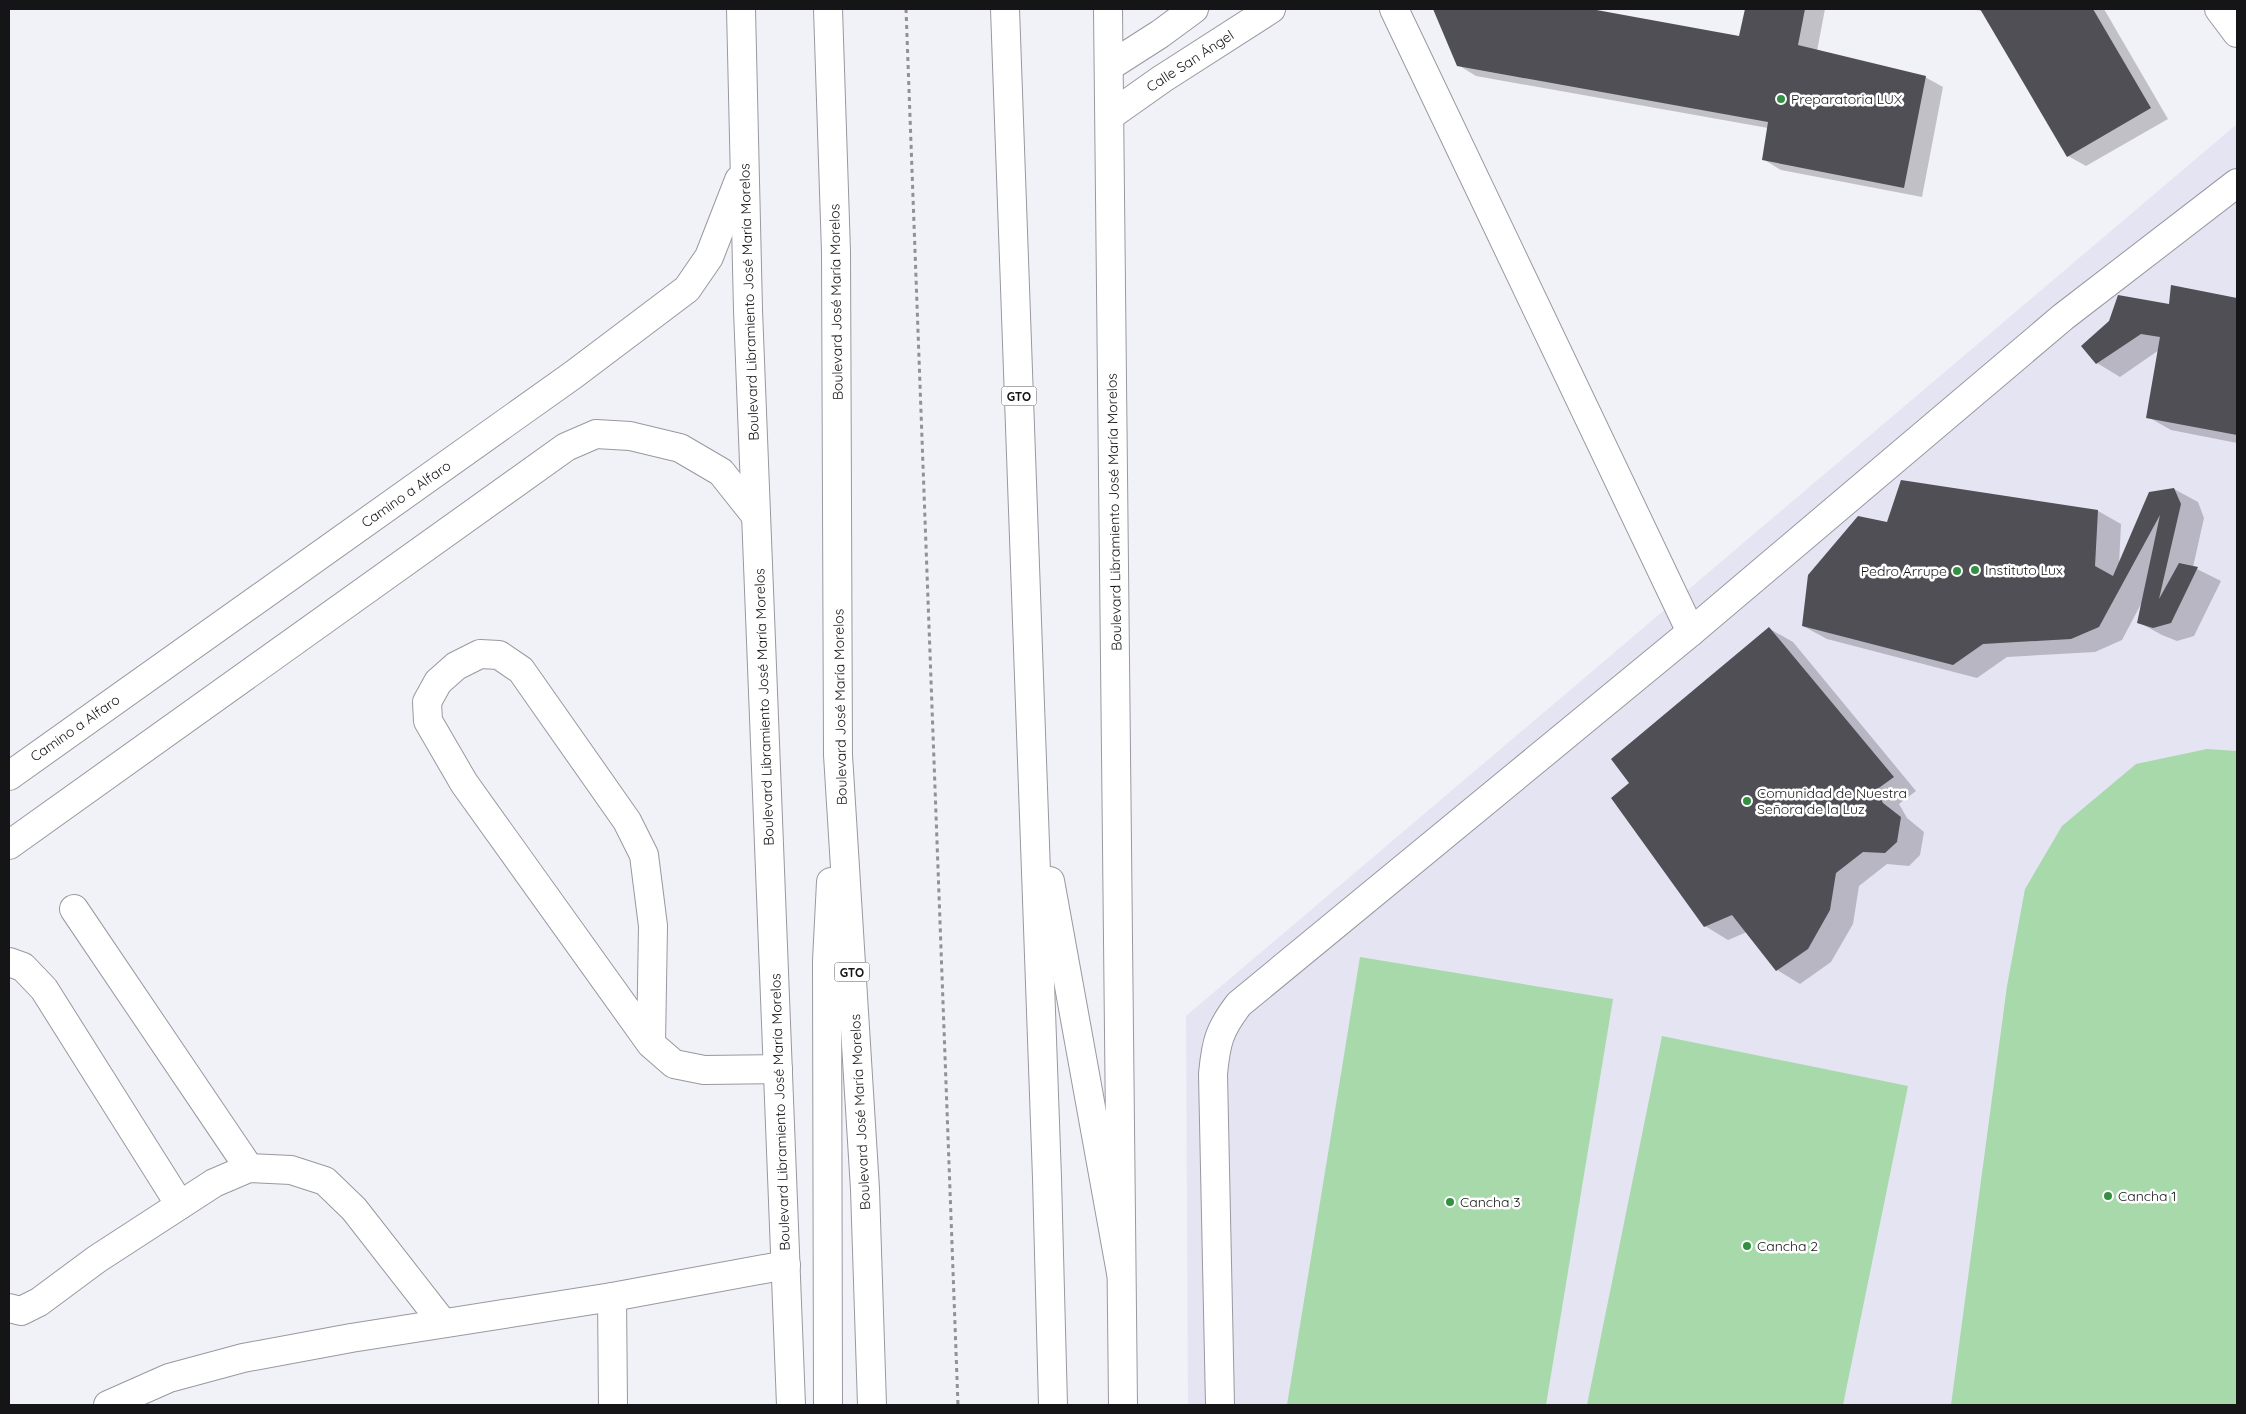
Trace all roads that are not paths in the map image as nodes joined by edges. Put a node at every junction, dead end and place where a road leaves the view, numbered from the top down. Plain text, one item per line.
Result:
1 (740, 9) edge
2 (828, 9) edge
3 (1005, 9) edge
4 (1108, 9) edge
5 (1194, 9) edge
6 (1271, 9) edge
7 (1394, 9) edge
8 (2219, 9) edge
9 (2237, 32) edge
10 (1110, 66) junction
11 (1111, 115) junction
12 (744, 164) junction
13 (2237, 183) edge
14 (756, 516) junction
15 (1691, 632) junction
16 (838, 755) junction
17 (9, 776) edge
18 (1033, 784) junction
19 (9, 845) edge
20 (74, 909) dead end
21 (9, 962) edge
22 (651, 1044) junction
23 (778, 1069) junction
24 (249, 1168) junction
25 (180, 1205) junction
26 (786, 1266) junction
27 (1121, 1273) junction
28 (612, 1297) junction
29 (9, 1308) edge
30 (443, 1324) junction
31 (108, 1405) edge
32 (613, 1405) edge
33 (791, 1405) edge
34 (828, 1405) edge
35 (872, 1405) edge
36 (1053, 1405) edge
37 (1123, 1405) edge
38 (1220, 1405) edge

1 - 12 street, Boulevard Libramiento José María Morelos
2 - 16 street, Boulevard José María Morelos / GTO
3 - 18 street, GTO
4 - 10 street, Boulevard Libramiento José María Morelos
5 - 10 street
6 - 11 street, Calle San Ángel
7 - 15 street
8 - 9 street
10 - 11 street, Boulevard Libramiento José María Morelos
11 - 27 street, Boulevard Libramiento José María Morelos
12 - 14 street, Boulevard Libramiento José María Morelos
12 - 17 street, Camino a Alfaro
13 - 15 street
14 - 19 street
14 - 23 street, Boulevard Libramiento José María Morelos
15 - 38 street
16 - 34 street
16 - 35 street, Boulevard José María Morelos / GTO
18 - 27 street
18 - 36 street, GTO
20 - 24 street
21 - 25 street
22 - 22 street
22 - 23 street
23 - 26 street, Boulevard Libramiento José María Morelos
24 - 25 street
24 - 30 street
25 - 29 street
26 - 28 street
26 - 33 street, Boulevard Libramiento José María Morelos
27 - 37 street, Boulevard Libramiento José María Morelos
28 - 30 street
28 - 32 street
30 - 31 street

